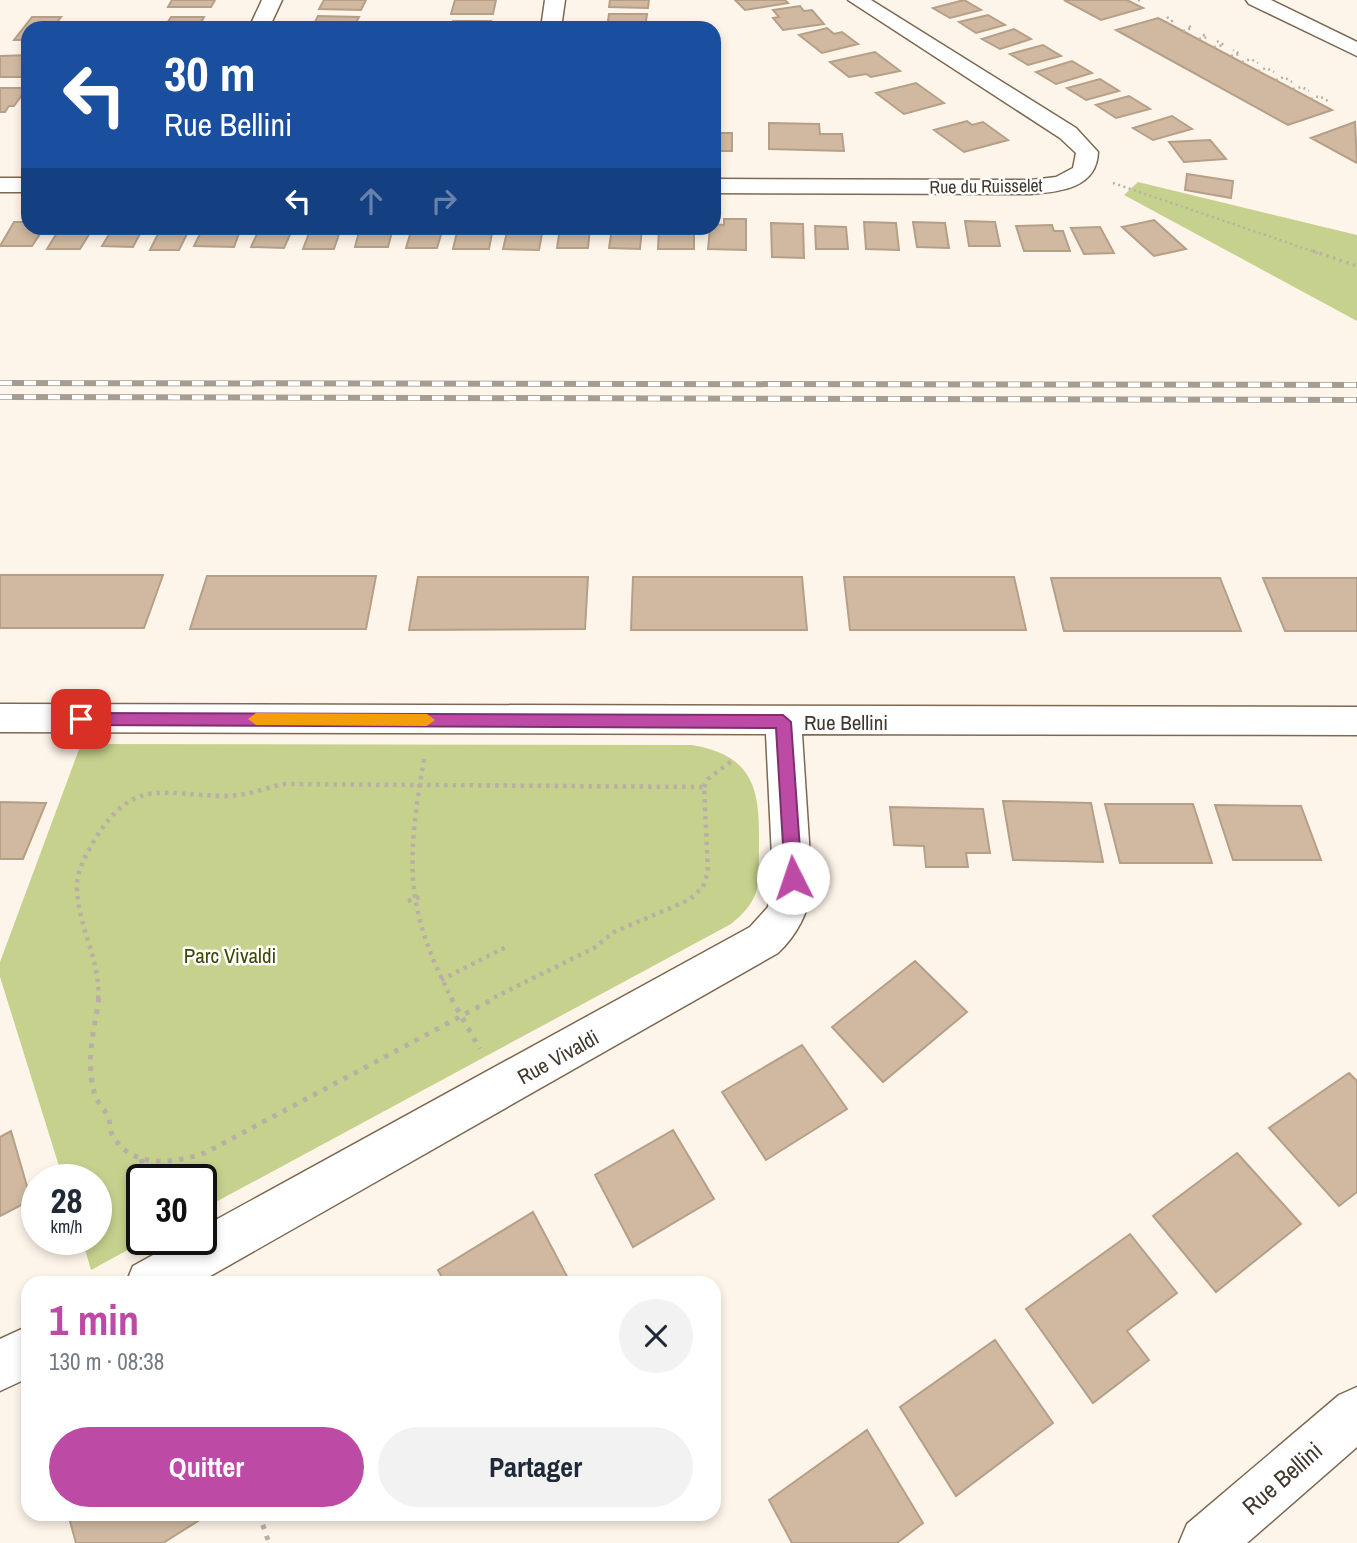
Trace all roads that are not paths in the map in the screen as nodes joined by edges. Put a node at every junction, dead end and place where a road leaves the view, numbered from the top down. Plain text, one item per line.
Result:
1 (272, 0) edge
2 (555, 0) edge
3 (858, 0) edge
4 (1256, 0) edge
5 (262, 21) edge
6 (552, 21) edge
7 (1357, 50) edge
8 (0, 185) edge
9 (21, 185) edge
10 (721, 186) edge
11 (0, 719) edge
12 (1357, 721) edge
13 (783, 722) junction
14 (163, 1276) edge
15 (21, 1354) edge
16 (0, 1366) edge
17 (1357, 1413) edge
18 (1206, 1543) edge

1 - 5 street
2 - 6 street
3 - 10 street, Rue du Ruisselet
4 - 7 street
8 - 9 street
11 - 13 street, Rue Bellini
12 - 13 street, Rue Bellini
13 - 14 street, Rue Vivaldi
15 - 16 street
17 - 18 street, Rue Bellini

